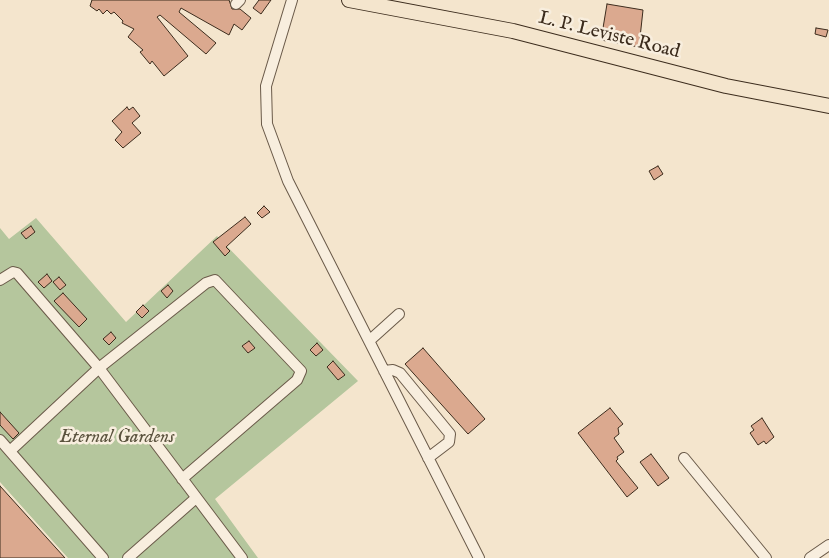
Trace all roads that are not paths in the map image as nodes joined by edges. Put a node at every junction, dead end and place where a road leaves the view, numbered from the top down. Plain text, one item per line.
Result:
1 (349, 0) edge
2 (290, 1) edge
3 (829, 106) edge
4 (1, 276) edge
5 (399, 314) dead end
6 (369, 341) junction
7 (99, 368) junction
8 (384, 371) junction
9 (0, 440) edge
10 (10, 451) junction
11 (428, 458) junction
12 (684, 458) dead end
13 (182, 479) junction
14 (196, 498) junction
15 (829, 544) edge
16 (103, 558) edge
17 (128, 558) edge
18 (242, 558) edge
19 (479, 558) edge
20 (766, 558) edge
21 (810, 558) edge

1 - 3 main road, L. P. Leviste Road
2 - 6 street
4 - 7 street
5 - 6 street
6 - 8 street
7 - 10 street
7 - 13 street
7 - 13 street
8 - 11 street
8 - 11 street
9 - 10 street
10 - 16 street
11 - 19 street
12 - 20 street
13 - 14 street
14 - 17 street
14 - 18 street
15 - 21 street

